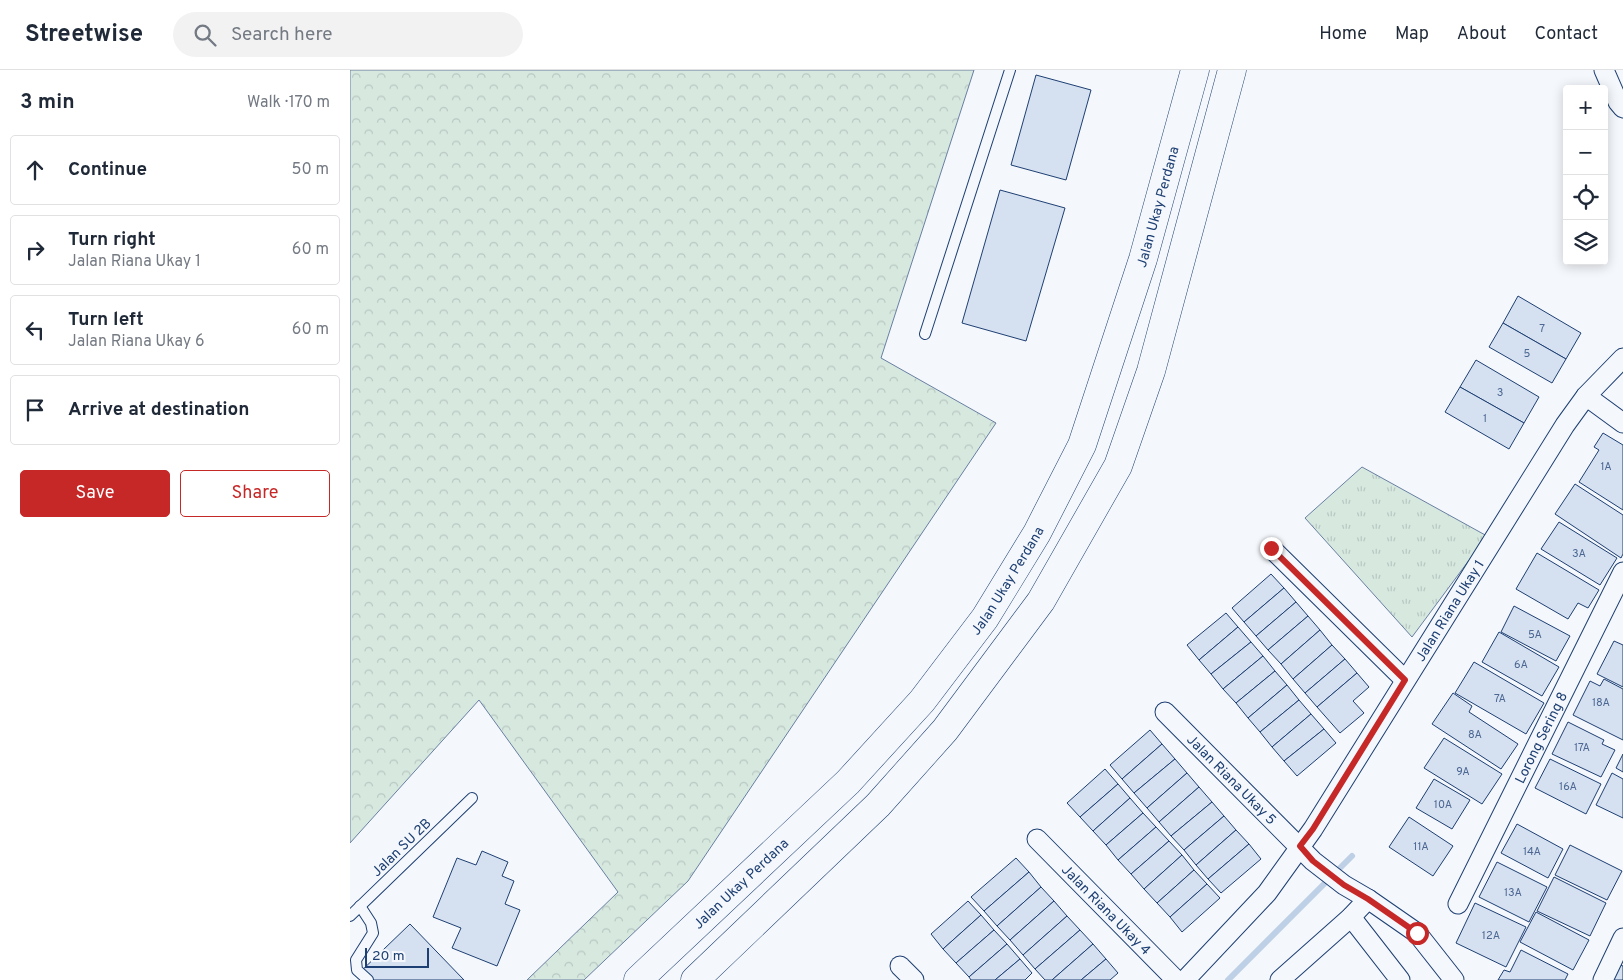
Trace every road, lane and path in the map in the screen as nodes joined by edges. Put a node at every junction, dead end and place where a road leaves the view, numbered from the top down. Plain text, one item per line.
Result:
1 (1010, 70) edge
2 (1195, 70) edge
3 (1232, 70) edge
4 (1604, 70) edge
5 (1623, 108) edge
6 (924, 334) dead end
7 (1623, 358) edge
8 (1586, 396) junction
9 (1623, 423) edge
10 (1271, 548) dead end
11 (1623, 572) edge
12 (1405, 680) junction
13 (1165, 712) dead end
14 (472, 798) dead end
15 (1038, 839) dead end
16 (1300, 846) junction
17 (1368, 899) junction
18 (1458, 904) dead end
19 (360, 906) junction
20 (350, 916) edge
21 (1351, 917) junction
22 (1623, 938) edge
23 (900, 966) dead end
24 (368, 980) edge
25 (638, 980) edge
26 (695, 980) edge
27 (914, 980) edge
28 (1176, 980) edge
29 (1185, 980) edge
30 (1280, 980) edge
31 (1400, 980) edge
32 (1454, 980) edge
33 (1603, 980) edge

1 - 6 lane
2 - 25 street, Jalan Ukay Perdana
3 - 26 street
4 - 5 street
7 - 8 street, Jalan Riana Ukay 1
8 - 9 street
8 - 12 street, Jalan Riana Ukay 1
10 - 12 street
11 - 18 street, Lorong Sering 8
12 - 16 street, Jalan Riana Ukay 1
13 - 16 street, Jalan Riana Ukay 5
14 - 19 lane, Jalan SU 2B
15 - 28 street, Jalan Riana Ukay 4
16 - 17 street, Jalan Riana Ukay 5
16 - 29 street, Jalan Riana Ukay 1
17 - 21 street
17 - 32 street, Jalan Riana Ukay 5
19 - 20 lane, Jalan SU 2B
19 - 24 lane
21 - 30 street
21 - 31 street
22 - 33 street
23 - 27 street

